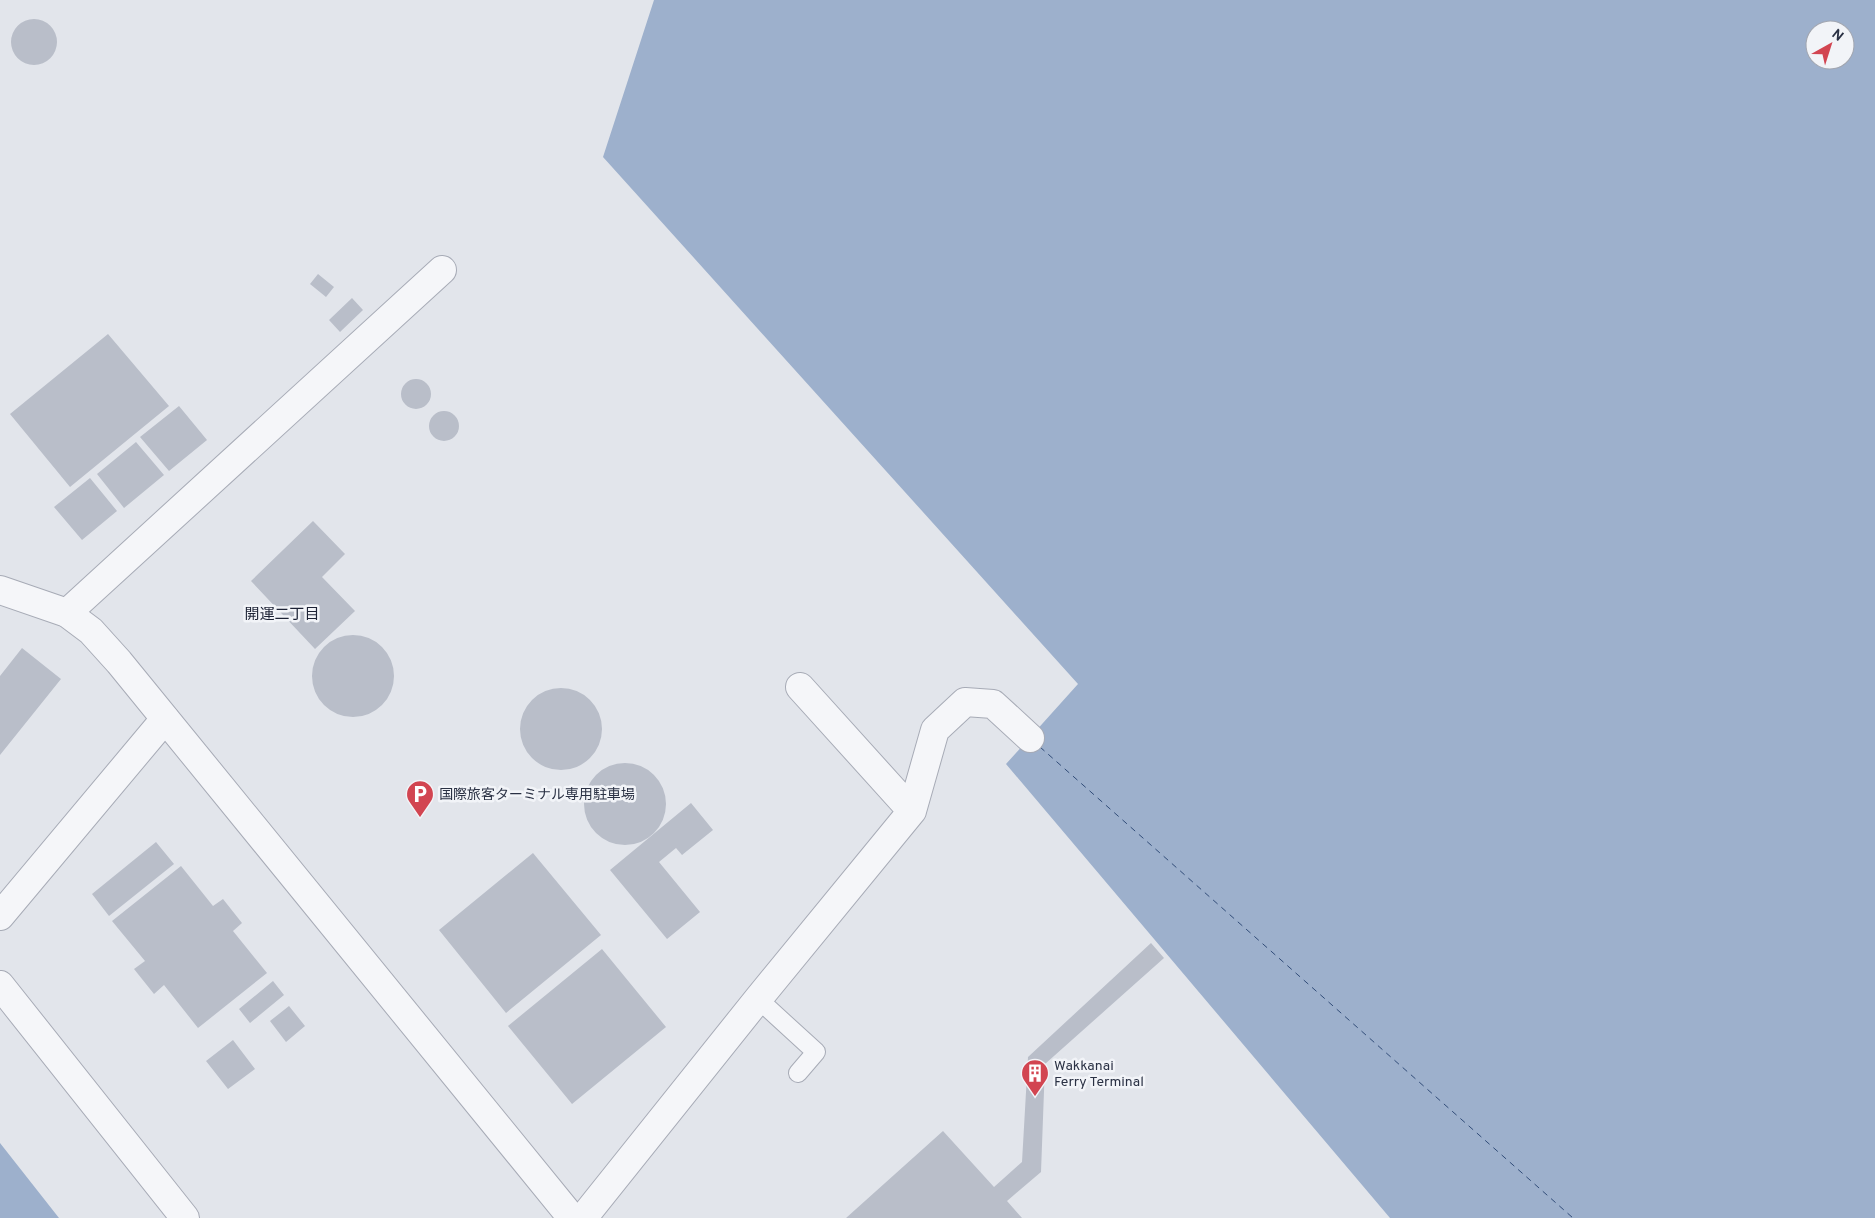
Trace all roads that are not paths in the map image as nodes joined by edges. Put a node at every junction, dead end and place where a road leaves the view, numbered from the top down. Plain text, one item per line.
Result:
1 (442, 270) dead end
2 (0, 590) edge
3 (67, 613) junction
4 (800, 687) dead end
5 (164, 719) junction
6 (1030, 738) dead end
7 (912, 812) junction
8 (0, 916) edge
9 (0, 985) edge
10 (758, 999) junction
11 (798, 1072) dead end
12 (184, 1218) edge
13 (572, 1218) edge
14 (584, 1218) edge

1 - 3 street
2 - 3 street
3 - 5 street
4 - 7 street
5 - 8 street
5 - 13 street
6 - 7 street
7 - 10 street
9 - 12 street
10 - 11 lane
10 - 14 street

